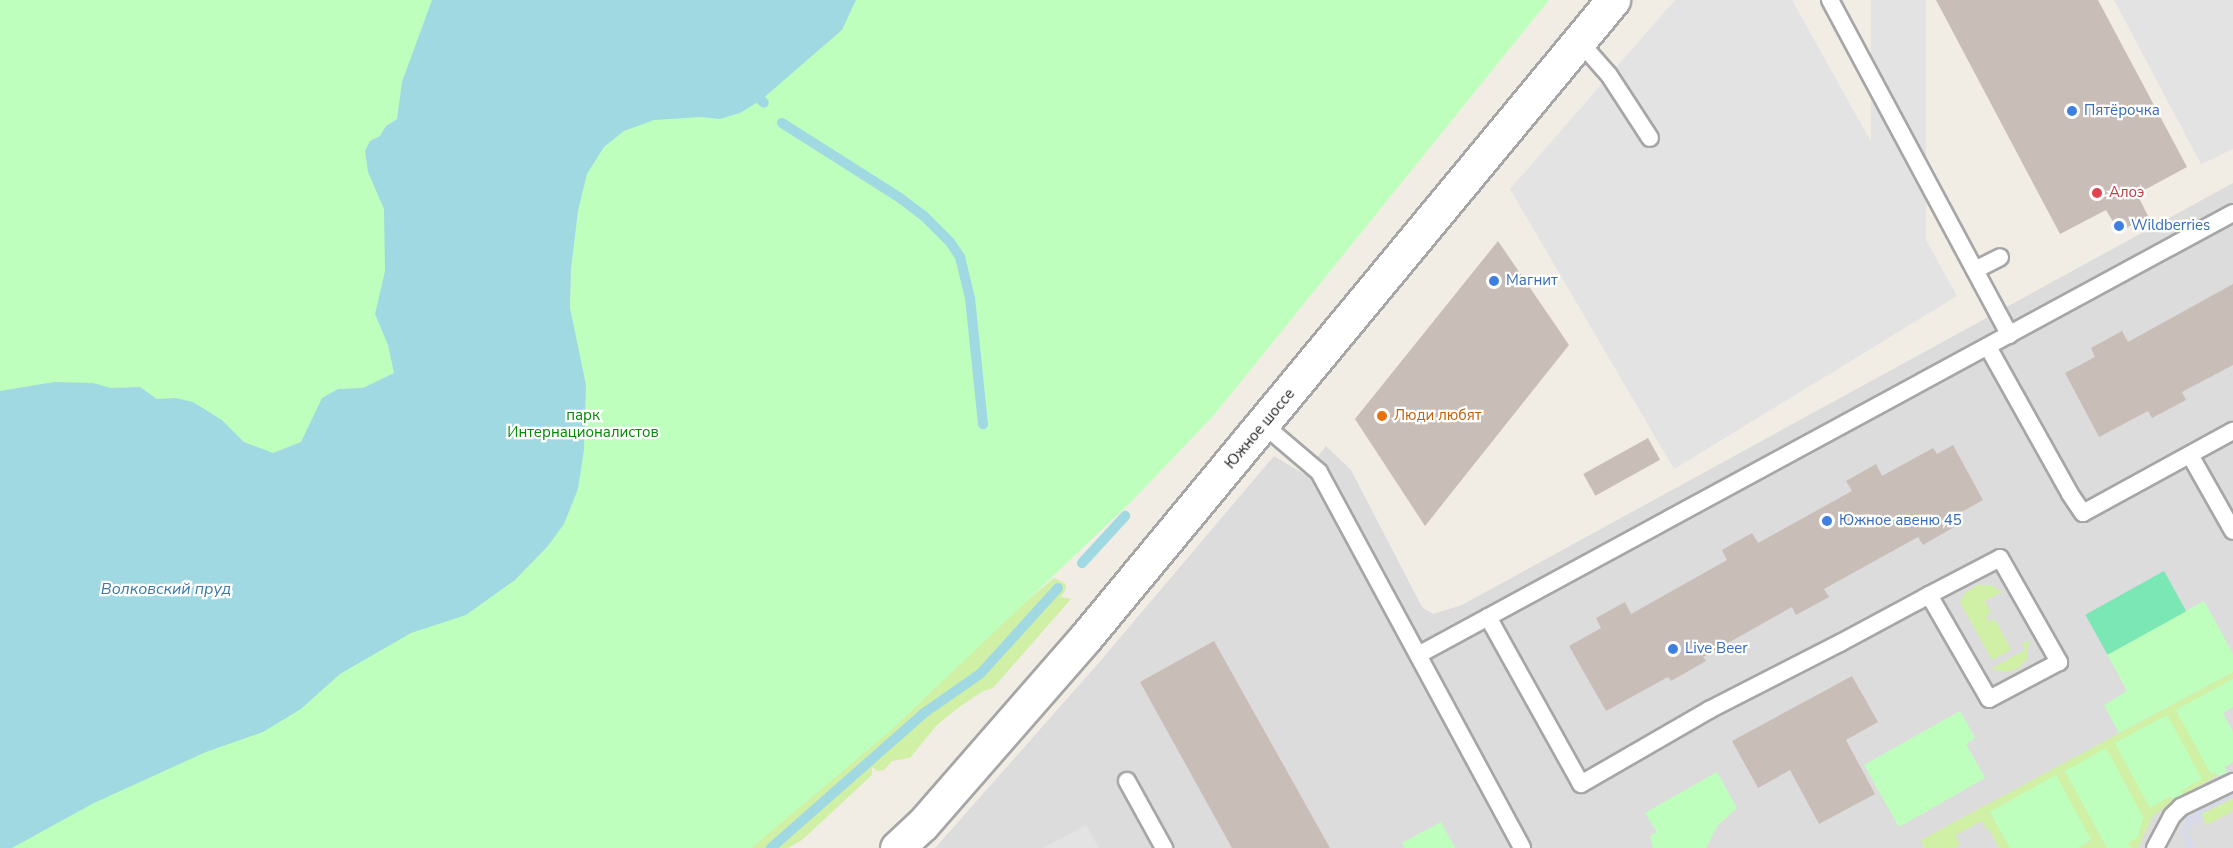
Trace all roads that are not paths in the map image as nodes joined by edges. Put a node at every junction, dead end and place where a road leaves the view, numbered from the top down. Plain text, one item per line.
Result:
1 (1613, 0) edge
2 (1830, 0) edge
3 (1580, 41) junction
4 (1650, 138) dead end
5 (2233, 213) edge
6 (2000, 256) dead end
7 (1975, 270) junction
8 (2010, 335) junction
9 (1988, 347) junction
10 (1264, 425) junction
11 (2233, 431) edge
12 (2190, 455) junction
13 (2233, 531) edge
14 (1929, 595) junction
15 (1488, 617) junction
16 (1420, 654) junction
17 (1127, 781) dead end
18 (2233, 782) edge
19 (897, 848) edge
20 (1164, 848) edge
21 (1522, 848) edge
22 (2155, 848) edge

1 - 3 street, Южное шоссе
2 - 7 lane
3 - 4 lane
3 - 10 street, Южное шоссе
5 - 8 lane
6 - 7 lane
7 - 8 lane
8 - 9 lane
9 - 12 lane
9 - 15 lane
10 - 16 lane
10 - 19 street, Южное шоссе
11 - 12 lane
12 - 13 lane
14 - 14 lane
14 - 15 lane
15 - 16 lane
16 - 21 lane
17 - 20 lane
18 - 22 lane

